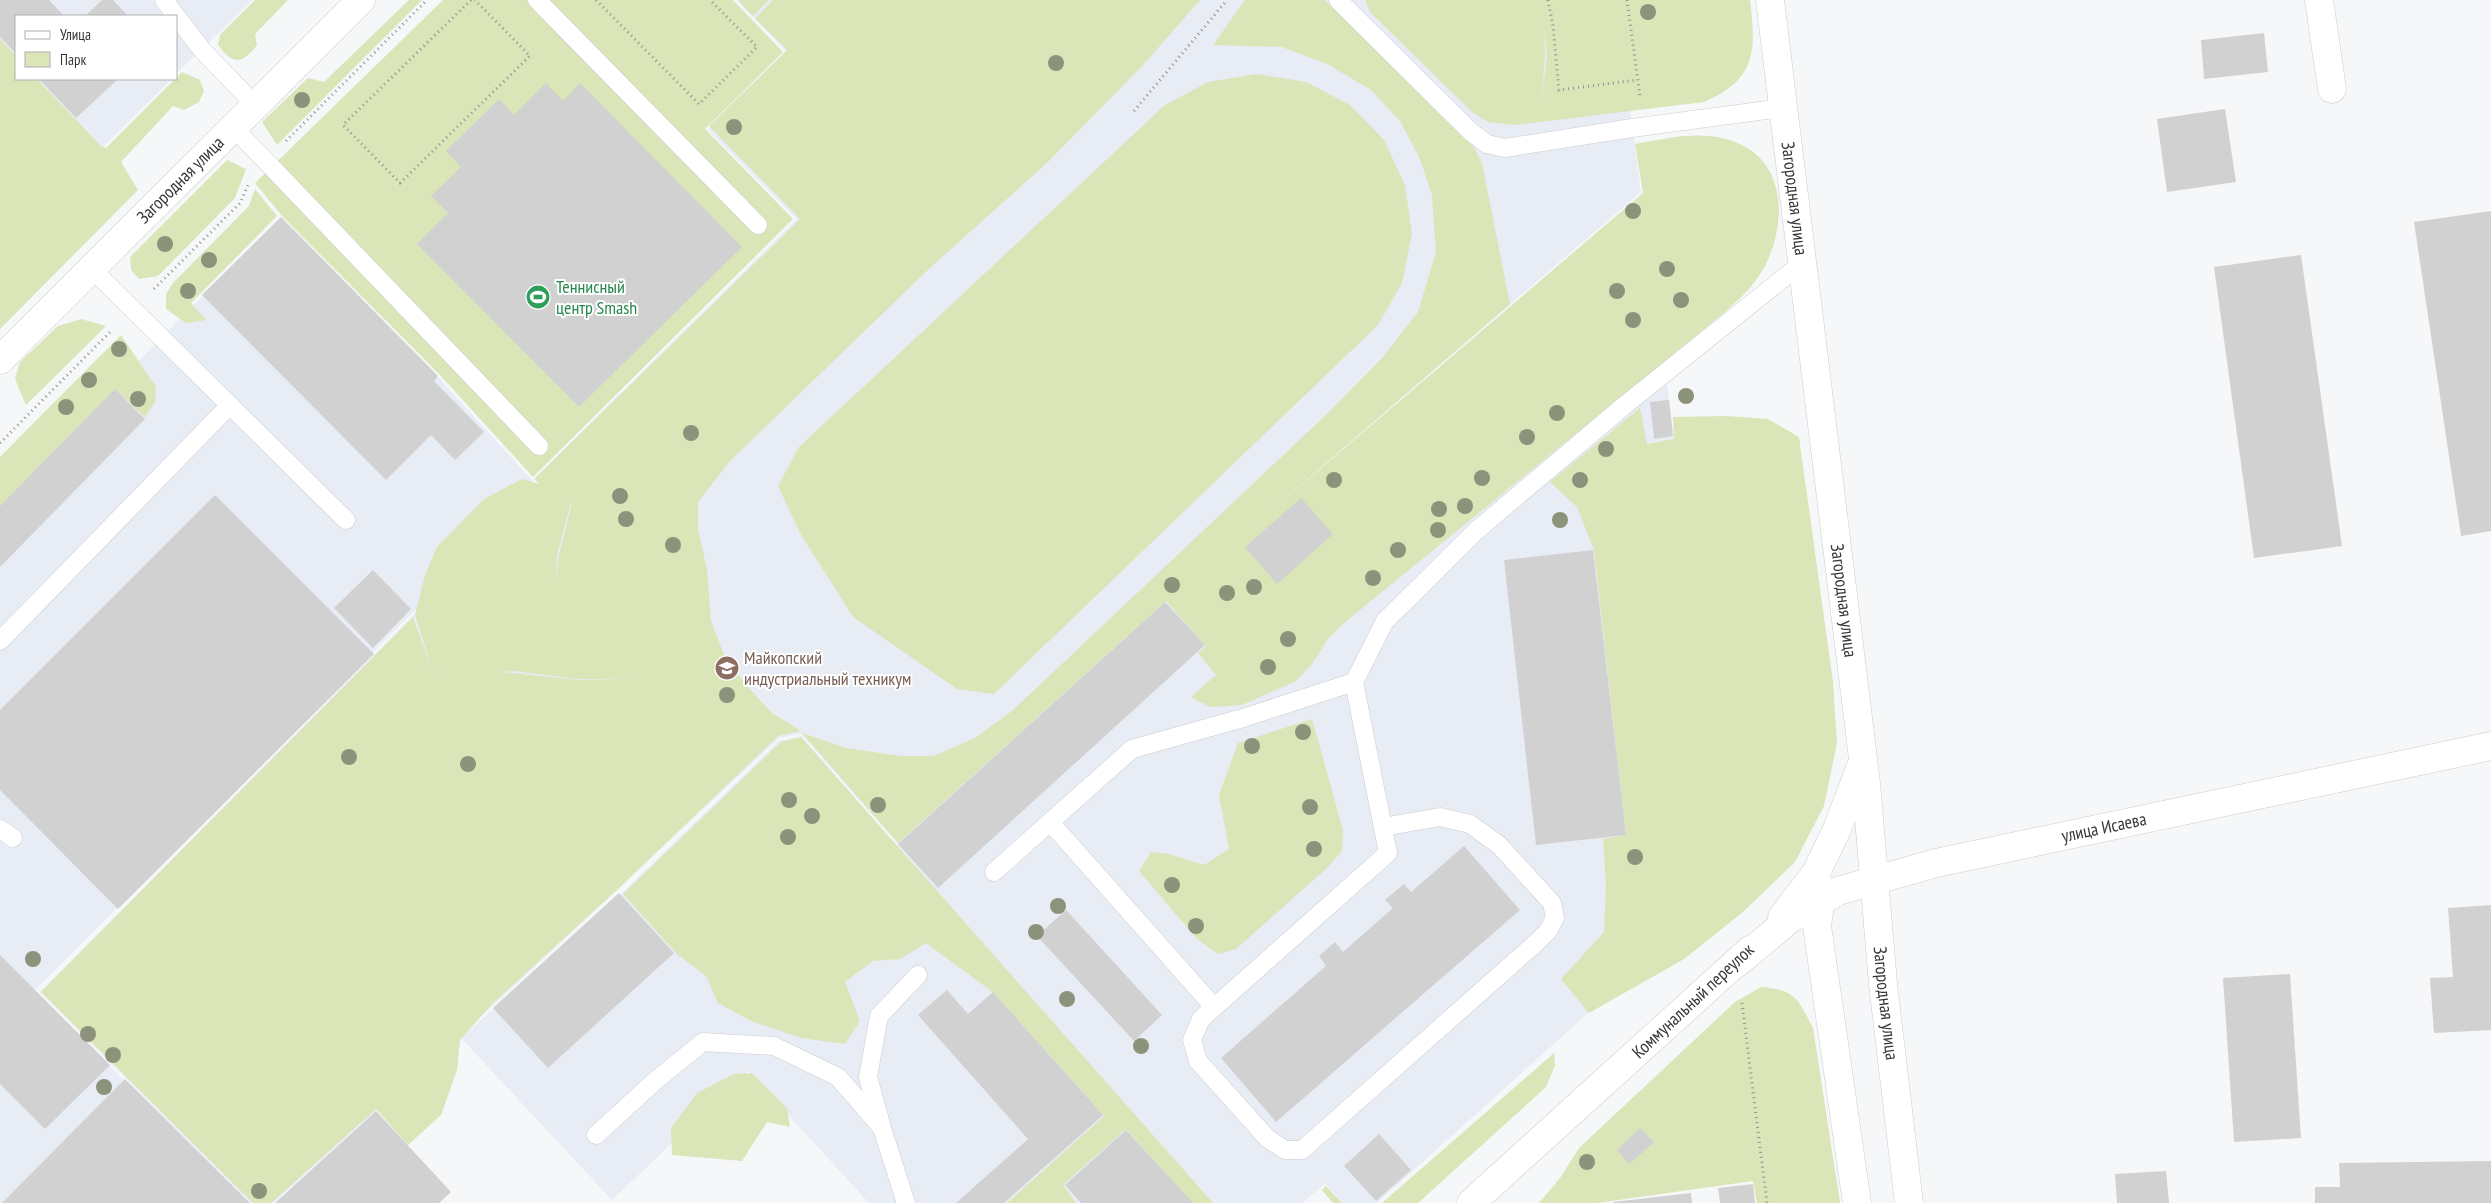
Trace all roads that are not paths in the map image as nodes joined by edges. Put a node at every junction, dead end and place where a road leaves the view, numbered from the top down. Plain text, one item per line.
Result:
1 (164, 0) edge
2 (361, 0) edge
3 (537, 0) edge
4 (1338, 0) edge
5 (1770, 0) edge
6 (2318, 0) edge
7 (175, 15) edge
8 (178, 18) edge
9 (2332, 89) dead end
10 (256, 106) junction
11 (1782, 108) junction
12 (234, 128) junction
13 (758, 225) dead end
14 (1801, 264) junction
15 (92, 269) junction
16 (0, 360) edge
17 (230, 405) junction
18 (539, 446) dead end
19 (346, 520) dead end
20 (0, 641) edge
21 (1354, 682) junction
22 (2491, 746) edge
23 (1863, 760) junction
24 (1050, 822) junction
25 (1383, 827) junction
26 (1838, 827) junction
27 (994, 872) dead end
28 (1874, 881) junction
29 (1820, 902) junction
30 (1737, 963) junction
31 (918, 975) dead end
32 (1214, 1007) junction
33 (882, 1128) junction
34 (596, 1135) dead end
35 (906, 1203) edge
36 (1471, 1203) edge
37 (1857, 1203) edge
38 (1909, 1203) edge

1 - 7 lane
2 - 10 street, Загородная улица
3 - 13 lane
4 - 11 lane
5 - 11 street, Загородная улица
6 - 9 street
8 - 10 lane
10 - 12 street, Загородная улица
11 - 14 street, Загородная улица
12 - 15 street, Загородная улица
12 - 18 lane
14 - 21 lane
14 - 23 street, Загородная улица
15 - 16 street, Загородная улица
15 - 17 lane
17 - 19 lane
17 - 20 lane
21 - 24 lane
21 - 25 lane
22 - 28 street, улица Исаева
23 - 26 street, Коммунальный переулок
23 - 28 street, Загородная улица
24 - 27 lane
24 - 32 lane
25 - 32 lane
25 - 32 lane
26 - 29 street
26 - 30 street, Коммунальный переулок
28 - 29 street, улица Исаева
28 - 38 street, Загородная улица
29 - 30 street, улица Исаева
29 - 37 street
30 - 36 street, Коммунальный переулок
31 - 33 lane
33 - 34 lane
33 - 35 lane

